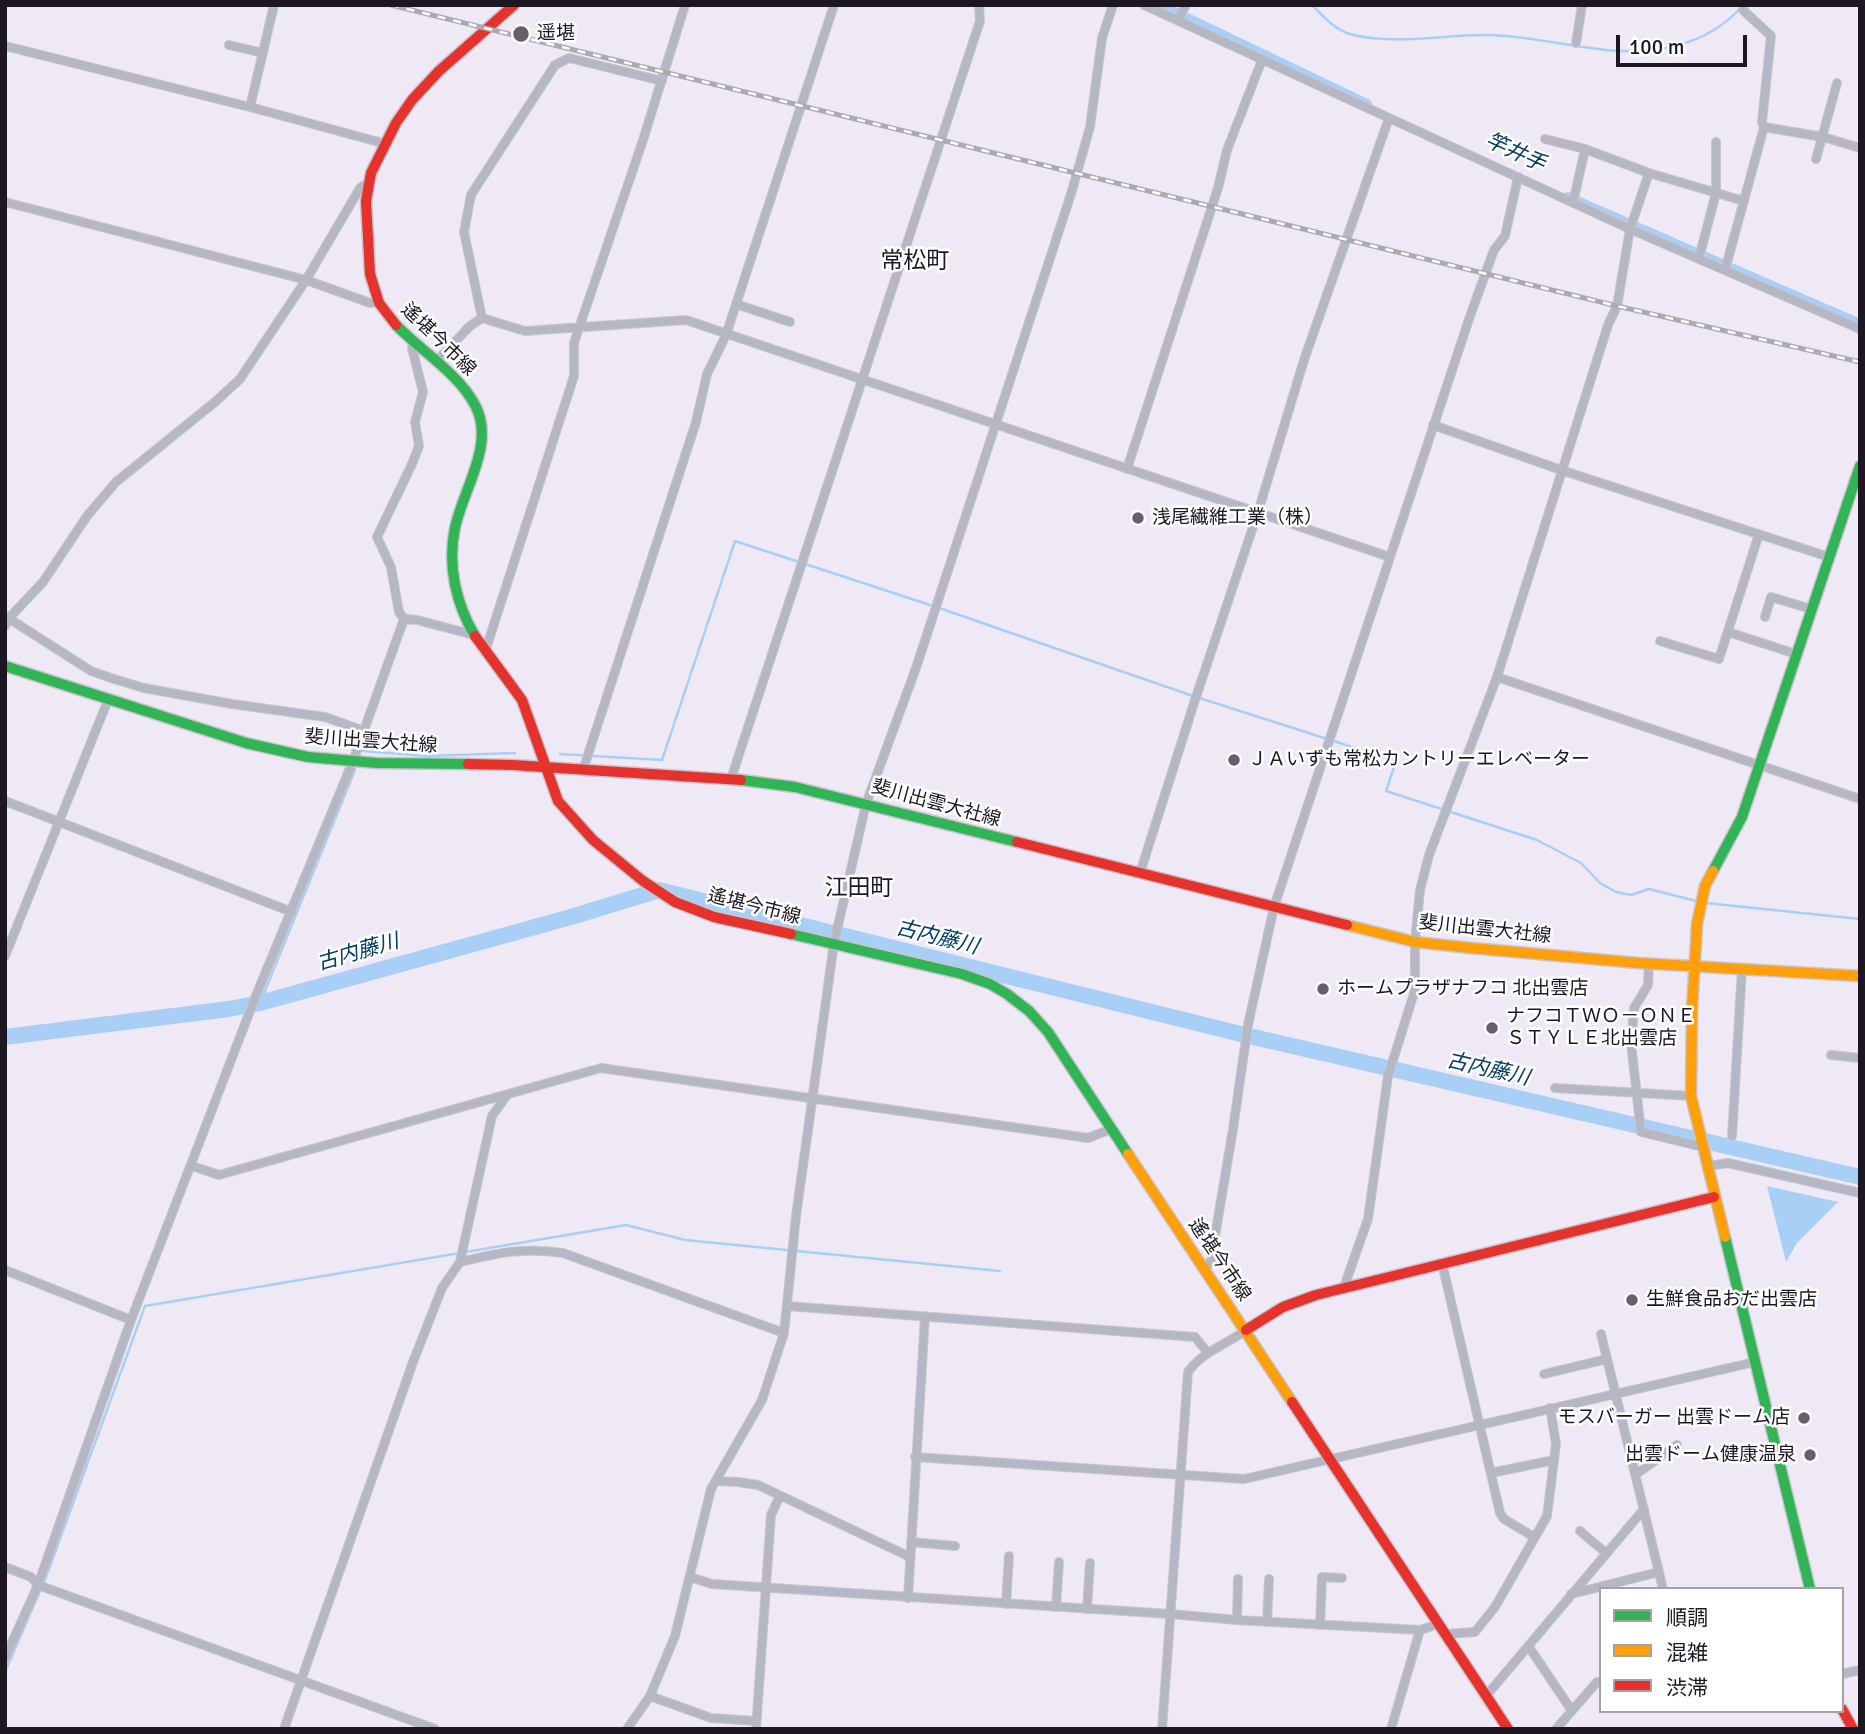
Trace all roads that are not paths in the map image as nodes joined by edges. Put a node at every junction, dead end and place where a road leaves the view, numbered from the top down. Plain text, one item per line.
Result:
1 (274, 5) edge
2 (514, 5) edge
3 (685, 5) edge
4 (834, 5) edge
5 (979, 5) edge
6 (1113, 5) edge
7 (1144, 5) edge
8 (1186, 5) edge
9 (1582, 5) edge
10 (1743, 10) dead end
11 (1178, 20) junction
12 (1576, 43) dead end
13 (229, 45) dead end
14 (5, 46) edge
15 (263, 54) junction
16 (1262, 60) junction
17 (662, 81) junction
18 (1836, 83) dead end
19 (250, 107) junction
20 (1389, 118) junction
21 (1764, 127) junction
22 (1823, 137) junction
23 (1545, 139) dead end
24 (1716, 142) dead end
25 (386, 144) junction
26 (1860, 148) edge
27 (1585, 149) junction
28 (1816, 159) dead end
29 (1648, 173) junction
30 (1518, 177) junction
31 (368, 183) junction
32 (1716, 193) junction
33 (1744, 201) junction
34 (5, 202) edge
35 (1573, 202) junction
36 (1630, 229) junction
37 (1699, 258) junction
38 (1725, 270) junction
39 (306, 280) junction
40 (378, 302) junction
41 (736, 304) junction
42 (482, 318) junction
43 (790, 322) dead end
44 (578, 329) junction
45 (1860, 329) edge
46 (726, 335) junction
47 (413, 341) junction
48 (436, 362) junction
49 (862, 381) junction
50 (994, 425) junction
51 (1433, 425) junction
52 (1860, 466) edge
53 (1127, 469) junction
54 (1564, 471) junction
55 (1258, 512) junction
56 (1759, 534) junction
57 (1390, 557) junction
58 (1829, 557) junction
59 (1811, 609) junction
60 (1765, 617) dead end
61 (404, 619) junction
62 (6, 620) edge
63 (1728, 632) junction
64 (474, 635) junction
65 (1660, 640) dead end
66 (485, 652) junction
67 (1796, 654) junction
68 (5, 666) edge
69 (1497, 677) junction
70 (108, 699) junction
71 (364, 731) junction
72 (353, 761) junction
73 (1759, 766) junction
74 (544, 767) junction
75 (583, 770) junction
76 (731, 779) junction
77 (1860, 799) edge
78 (5, 801) edge
79 (866, 804) junction
80 (59, 822) junction
81 (1140, 873) junction
82 (1274, 907) junction
83 (292, 912) junction
84 (1415, 942) junction
85 (834, 943) junction
86 (5, 956) edge
87 (1649, 963) junction
88 (1695, 967) junction
89 (1742, 969) junction
90 (1860, 976) edge
91 (1831, 1055) dead end
92 (1860, 1058) edge
93 (1555, 1088) dead end
94 (1636, 1091) junction
95 (507, 1095) junction
96 (1690, 1096) junction
97 (813, 1100) junction
98 (1111, 1129) junction
99 (1732, 1136) dead end
100 (1703, 1147) junction
101 (192, 1166) junction
102 (1708, 1166) junction
103 (1860, 1192) edge
104 (1714, 1197) junction
105 (460, 1262) junction
106 (1442, 1263) junction
107 (5, 1270) edge
108 (1204, 1271) junction
109 (1344, 1287) junction
110 (787, 1306) junction
111 (925, 1317) junction
112 (131, 1320) junction
113 (1247, 1330) junction
114 (784, 1333) junction
115 (1601, 1334) dead end
116 (1207, 1352) junction
117 (1607, 1359) junction
118 (1755, 1362) junction
119 (1544, 1374) dead end
120 (1615, 1393) junction
121 (1550, 1408) junction
122 (1480, 1425) junction
123 (1676, 1445) dead end
124 (915, 1457) junction
125 (1329, 1460) junction
126 (1554, 1460) junction
127 (1491, 1473) junction
128 (1635, 1475) junction
129 (1180, 1476) junction
130 (716, 1481) junction
131 (780, 1496) junction
132 (1644, 1509) junction
133 (1580, 1531) dead end
134 (1534, 1537) junction
135 (911, 1542) junction
136 (955, 1546) dead end
137 (1606, 1553) junction
138 (1009, 1556) dead end
139 (910, 1557) junction
140 (1059, 1563) dead end
141 (1090, 1563) dead end
142 (5, 1567) edge
143 (1659, 1573) junction
144 (690, 1577) junction
145 (1342, 1578) dead end
146 (1238, 1579) dead end
147 (1269, 1579) dead end
148 (38, 1585) junction
149 (1599, 1587) edge
150 (1600, 1587) edge
151 (1662, 1587) edge
152 (1810, 1587) edge
153 (767, 1588) junction
154 (1571, 1594) junction
155 (908, 1598) junction
156 (1006, 1604) junction
157 (1056, 1607) junction
158 (1087, 1609) junction
159 (1170, 1614) junction
160 (1237, 1620) junction
161 (1267, 1622) junction
162 (1438, 1624) junction
163 (1320, 1625) junction
164 (1420, 1630) junction
165 (1446, 1634) junction
166 (1529, 1647) junction
167 (5, 1658) edge
168 (300, 1681) junction
169 (1599, 1682) edge
170 (650, 1696) junction
171 (1486, 1696) junction
172 (1572, 1711) junction
173 (1844, 1713) edge
174 (756, 1725) edge
175 (284, 1729) edge
176 (435, 1729) edge
177 (627, 1729) edge
178 (1162, 1729) edge
179 (1391, 1729) edge
180 (1508, 1729) edge
181 (1556, 1729) edge
182 (1853, 1729) edge

1 - 15 street
2 - 25 main road, 遙堪今市線
3 - 17 street
4 - 41 street
5 - 49 street
6 - 50 street
7 - 11 street
8 - 11 street
9 - 12 street
10 - 21 street
11 - 16 street
13 - 15 street
14 - 19 street
15 - 19 street
16 - 20 street
16 - 53 street
17 - 42 street
17 - 44 street
18 - 22 street
19 - 25 street
20 - 30 street
20 - 55 street
21 - 22 street
21 - 33 street
22 - 26 street
22 - 28 street
23 - 27 street
24 - 32 street
25 - 31 main road, 遙堪今市線
27 - 29 street
27 - 35 street
29 - 32 street
29 - 36 street
30 - 35 street
30 - 51 street
31 - 39 street
31 - 40 main road, 遙堪今市線
32 - 33 street
32 - 37 street
33 - 38 street
34 - 39 street
35 - 36 street
36 - 37 street
36 - 54 street
37 - 38 street
38 - 45 street
39 - 40 street
39 - 62 street
40 - 47 main road, 遙堪今市線
41 - 43 street
41 - 46 street
42 - 44 street
42 - 48 street
44 - 46 street
44 - 66 street
46 - 49 street
46 - 75 street
47 - 48 main road, 遙堪今市線
47 - 61 street
48 - 64 main road, 遙堪今市線
49 - 50 street
49 - 76 street
50 - 53 street
50 - 79 street
51 - 54 street
51 - 57 street
52 - 58 main road
53 - 55 street
54 - 56 street
54 - 69 street
55 - 57 street
55 - 81 street
56 - 58 street
56 - 63 street
57 - 82 street
58 - 59 main road
59 - 60 street
59 - 67 main road
61 - 64 street
61 - 71 street
62 - 71 street
63 - 65 street
63 - 67 street
64 - 66 main road, 遙堪今市線
66 - 74 main road, 遙堪今市線
67 - 73 main road
68 - 70 main road, 斐川出雲大社線
69 - 73 street
69 - 84 street
70 - 72 main road, 斐川出雲大社線
70 - 80 street
71 - 72 street
72 - 74 main road, 斐川出雲大社線
72 - 83 street
73 - 77 street
73 - 88 main road
74 - 75 main road, 斐川出雲大社線
74 - 85 main road, 遙堪今市線
75 - 76 main road, 斐川出雲大社線
76 - 79 main road, 斐川出雲大社線
78 - 80 street
79 - 81 main road, 斐川出雲大社線
79 - 85 street
80 - 83 street
80 - 86 street
81 - 82 main road, 斐川出雲大社線
82 - 84 main road, 斐川出雲大社線
82 - 108 street
83 - 101 street
84 - 87 main road, 斐川出雲大社線
84 - 109 street
85 - 97 street
85 - 98 main road, 遙堪今市線
87 - 88 main road, 斐川出雲大社線
87 - 94 street
88 - 89 main road, 斐川出雲大社線
88 - 96 main road
89 - 90 main road, 斐川出雲大社線
89 - 99 street
91 - 92 street
93 - 94 street
94 - 96 street
94 - 100 street
95 - 97 street
95 - 101 street
95 - 105 street
96 - 100 main road
97 - 98 street
97 - 110 street
98 - 108 main road, 遙堪今市線
100 - 102 main road
101 - 112 street
102 - 103 street
102 - 104 main road
104 - 106 main road
104 - 118 main road
105 - 114 street
105 - 168 street
106 - 109 main road
106 - 122 street
107 - 112 street
108 - 113 main road, 遙堪今市線
109 - 113 main road
110 - 111 street
110 - 114 street
111 - 116 street
111 - 124 street
112 - 148 street
113 - 116 street
113 - 125 main road, 遙堪今市線
114 - 130 street
115 - 117 street
116 - 129 street
117 - 119 street
117 - 120 street
118 - 120 street
118 - 152 main road
120 - 121 street
120 - 128 street
121 - 122 street
121 - 126 street
122 - 125 street
122 - 127 street
123 - 128 street
124 - 129 street
124 - 135 street
125 - 129 street
125 - 162 main road, 遙堪今市線
126 - 127 street
126 - 134 street
127 - 134 street
128 - 132 street
129 - 159 street
130 - 131 street
130 - 144 street
131 - 139 street
131 - 153 street
132 - 137 street
132 - 143 street
133 - 137 street
134 - 165 street
135 - 136 street
135 - 139 street
137 - 154 street
138 - 156 street
139 - 155 street
140 - 157 street
141 - 158 street
142 - 148 street
143 - 150 street
143 - 151 street
144 - 153 street
144 - 170 street
145 - 163 street
146 - 160 street
147 - 161 street
148 - 167 street
148 - 168 street
149 - 154 street
153 - 155 street
153 - 174 street
154 - 166 street
155 - 156 street
156 - 157 street
157 - 158 street
158 - 159 street
159 - 160 street
159 - 178 street
160 - 161 street
161 - 163 street
162 - 164 street
162 - 165 main road, 遙堪今市線
163 - 164 street
164 - 179 street
165 - 171 main road, 遙堪今市線
166 - 171 street
166 - 172 street
168 - 175 street
168 - 176 street
169 - 172 street
170 - 174 street
170 - 177 street
171 - 180 main road, 遙堪今市線
172 - 181 street
173 - 182 main road

